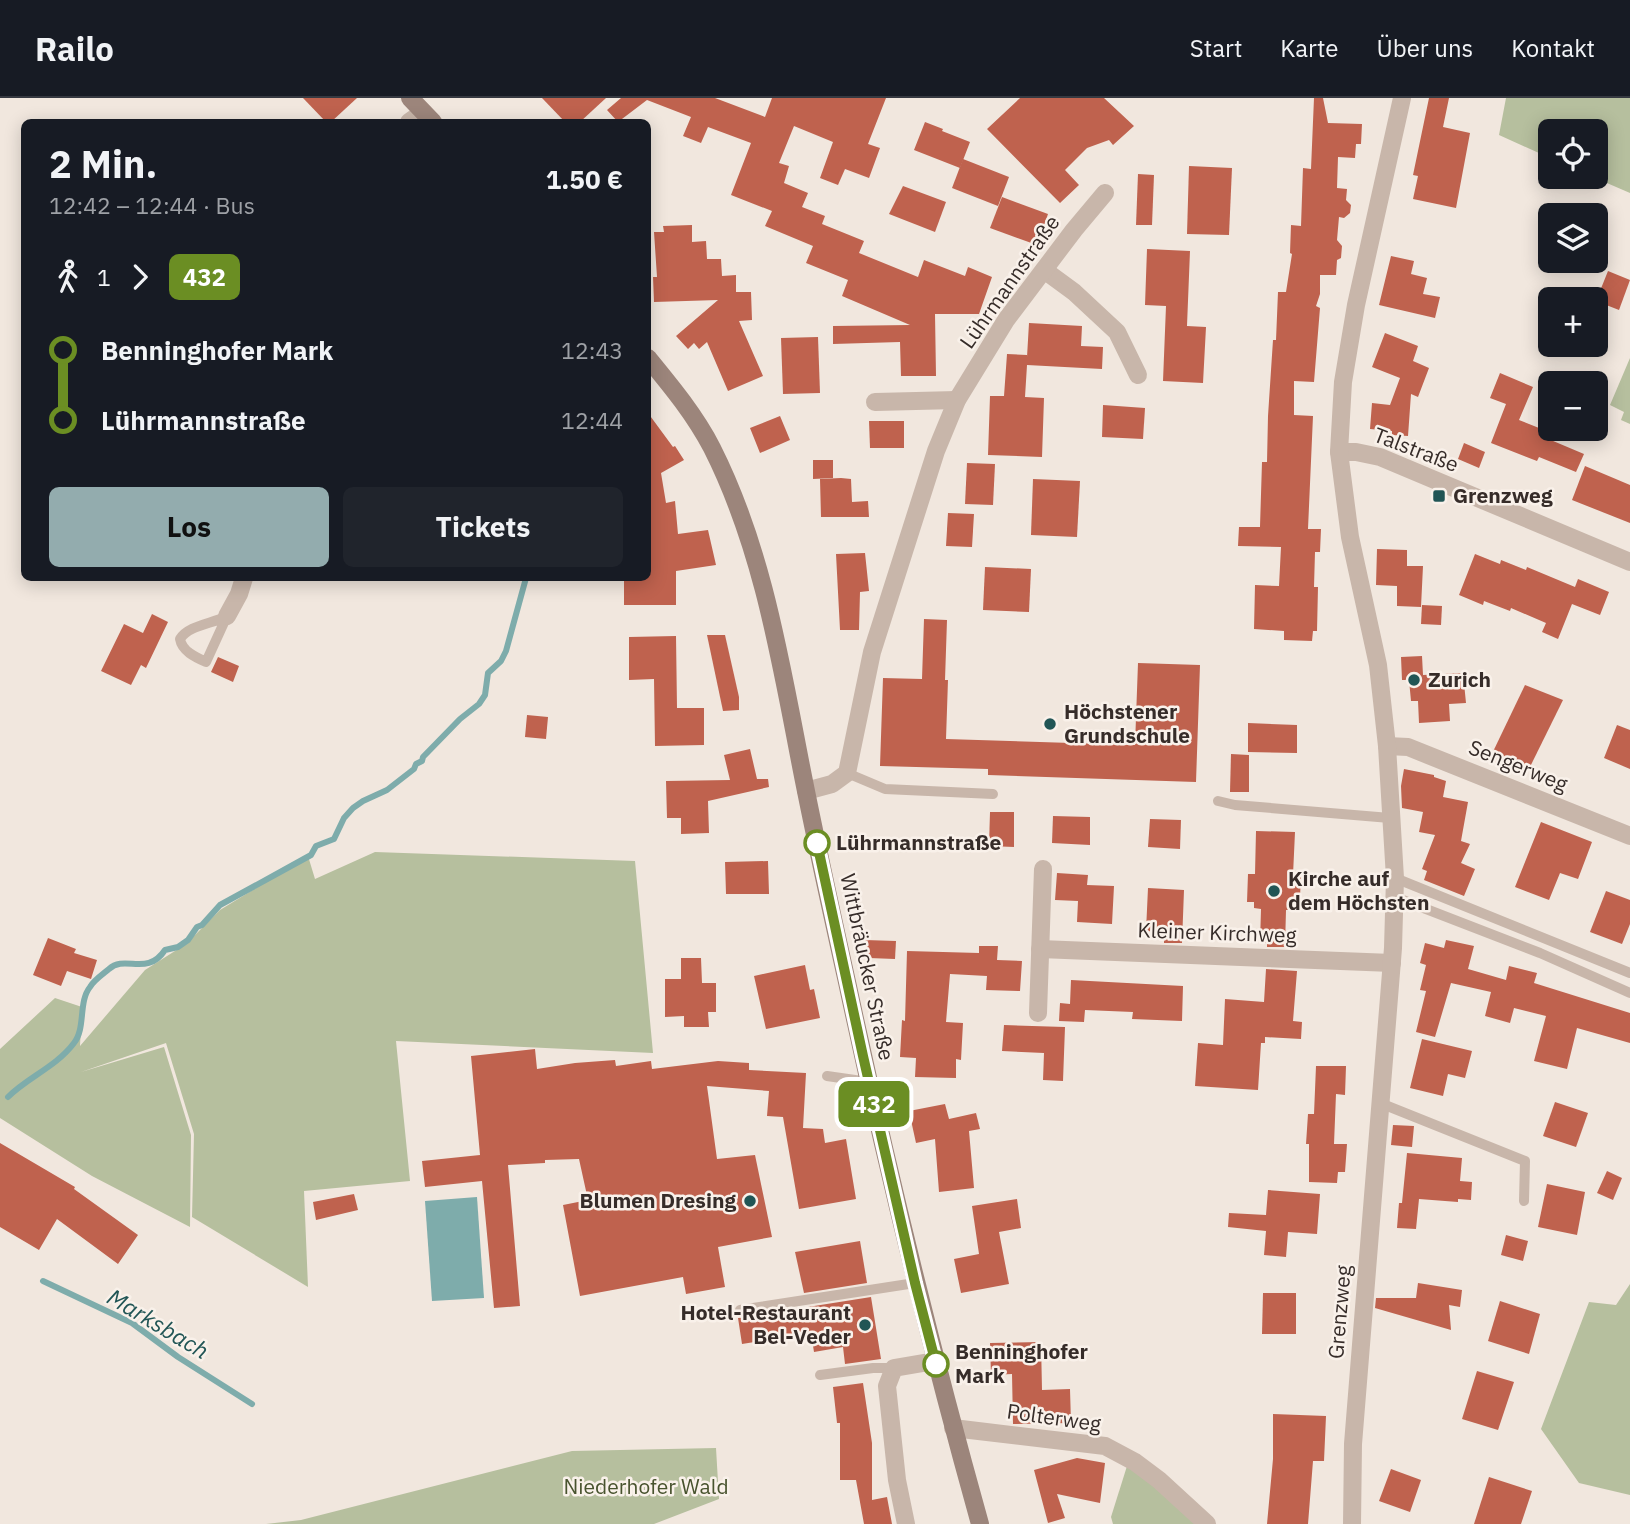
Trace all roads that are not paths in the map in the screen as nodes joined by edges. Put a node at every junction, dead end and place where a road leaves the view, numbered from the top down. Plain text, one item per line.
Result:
1 (410, 98) edge
2 (1402, 98) edge
3 (421, 119) edge
4 (1105, 193) dead end
5 (1044, 270) junction
6 (651, 362) edge
7 (1138, 376) dead end
8 (957, 400) junction
9 (875, 402) dead end
10 (1339, 452) junction
11 (1630, 562) edge
12 (243, 581) edge
13 (227, 616) junction
14 (1387, 746) junction
15 (847, 773) junction
16 (806, 791) junction
17 (993, 794) dead end
18 (1218, 802) dead end
19 (1390, 818) junction
20 (1630, 836) edge
21 (1043, 869) dead end
22 (1395, 888) junction
23 (1040, 949) junction
24 (1392, 963) junction
25 (1630, 973) edge
26 (1630, 993) edge
27 (1038, 1013) dead end
28 (827, 1076) dead end
29 (869, 1082) junction
30 (1380, 1103) junction
31 (1524, 1201) dead end
32 (915, 1283) junction
33 (740, 1310) dead end
34 (935, 1361) junction
35 (894, 1368) junction
36 (820, 1375) dead end
37 (953, 1428) junction
38 (906, 1524) edge
39 (980, 1524) edge
40 (1207, 1524) edge
41 (1352, 1524) edge

1 - 3 main road
2 - 10 street, Grenzweg
4 - 5 street, Lührmannstraße
5 - 7 street
5 - 8 street, Lührmannstraße
6 - 16 main road, Wittbräucker Straße
8 - 9 street
8 - 15 street, Lührmannstraße
10 - 11 street, Talstraße
10 - 14 street, Grenzweg
12 - 13 street
13 - 13 lane
14 - 19 street, Grenzweg
14 - 20 street, Sengerweg
15 - 16 street
15 - 17 lane
16 - 29 main road, Wittbräucker Straße
18 - 19 lane
19 - 22 street, Grenzweg
21 - 23 street
22 - 24 street, Grenzweg
22 - 25 lane
22 - 26 lane
23 - 24 street, Kleiner Kirchweg
23 - 27 street
24 - 30 street, Grenzweg
28 - 29 lane
29 - 32 main road, Wittbräucker Straße
30 - 31 lane
30 - 41 street, Grenzweg
32 - 33 lane
32 - 34 main road, Wittbräucker Straße
34 - 35 street
34 - 37 main road, Wittbräucker Straße
35 - 36 lane
35 - 38 street
37 - 39 main road, Wittbräucker Straße
37 - 40 street, Polterweg

